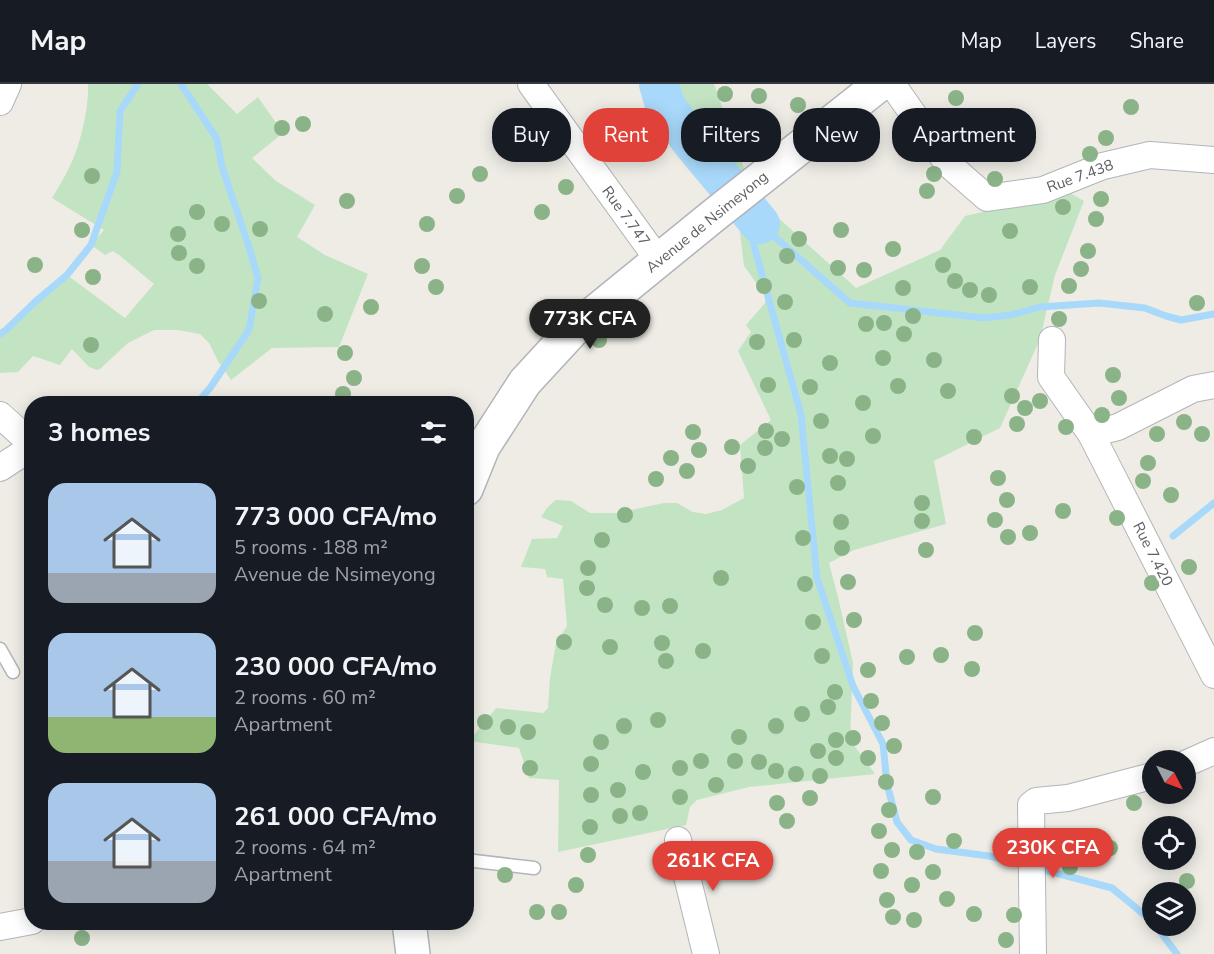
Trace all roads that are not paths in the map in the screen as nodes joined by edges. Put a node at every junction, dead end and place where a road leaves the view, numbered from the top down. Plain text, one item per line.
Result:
1 (8, 84) edge
2 (531, 84) edge
3 (880, 84) edge
4 (892, 84) edge
5 (0, 102) edge
6 (1214, 160) edge
7 (659, 261) junction
8 (1052, 340) dead end
9 (1214, 385) edge
10 (0, 415) edge
11 (1091, 434) junction
12 (24, 438) edge
13 (24, 451) edge
14 (0, 468) edge
15 (474, 469) edge
16 (0, 648) edge
17 (13, 672) dead end
18 (1214, 675) edge
19 (1214, 752) edge
20 (1196, 759) edge
21 (1142, 779) edge
22 (678, 840) dead end
23 (474, 861) edge
24 (534, 868) dead end
25 (24, 922) edge
26 (0, 927) edge
27 (410, 930) edge
28 (413, 954) edge
29 (706, 954) edge
30 (1033, 954) edge

1 - 5 street
2 - 7 street, Rue 7.747
3 - 7 main road, Avenue de Nsimeyong
4 - 6 street, Rue 7.438
7 - 15 main road, Avenue de Nsimeyong
8 - 11 street, Rue 7.420
9 - 11 street
10 - 12 street
11 - 18 street, Rue 7.420
13 - 14 street
16 - 17 lane
19 - 20 street
21 - 30 street
22 - 29 street
23 - 24 lane
25 - 26 street
27 - 28 main road

